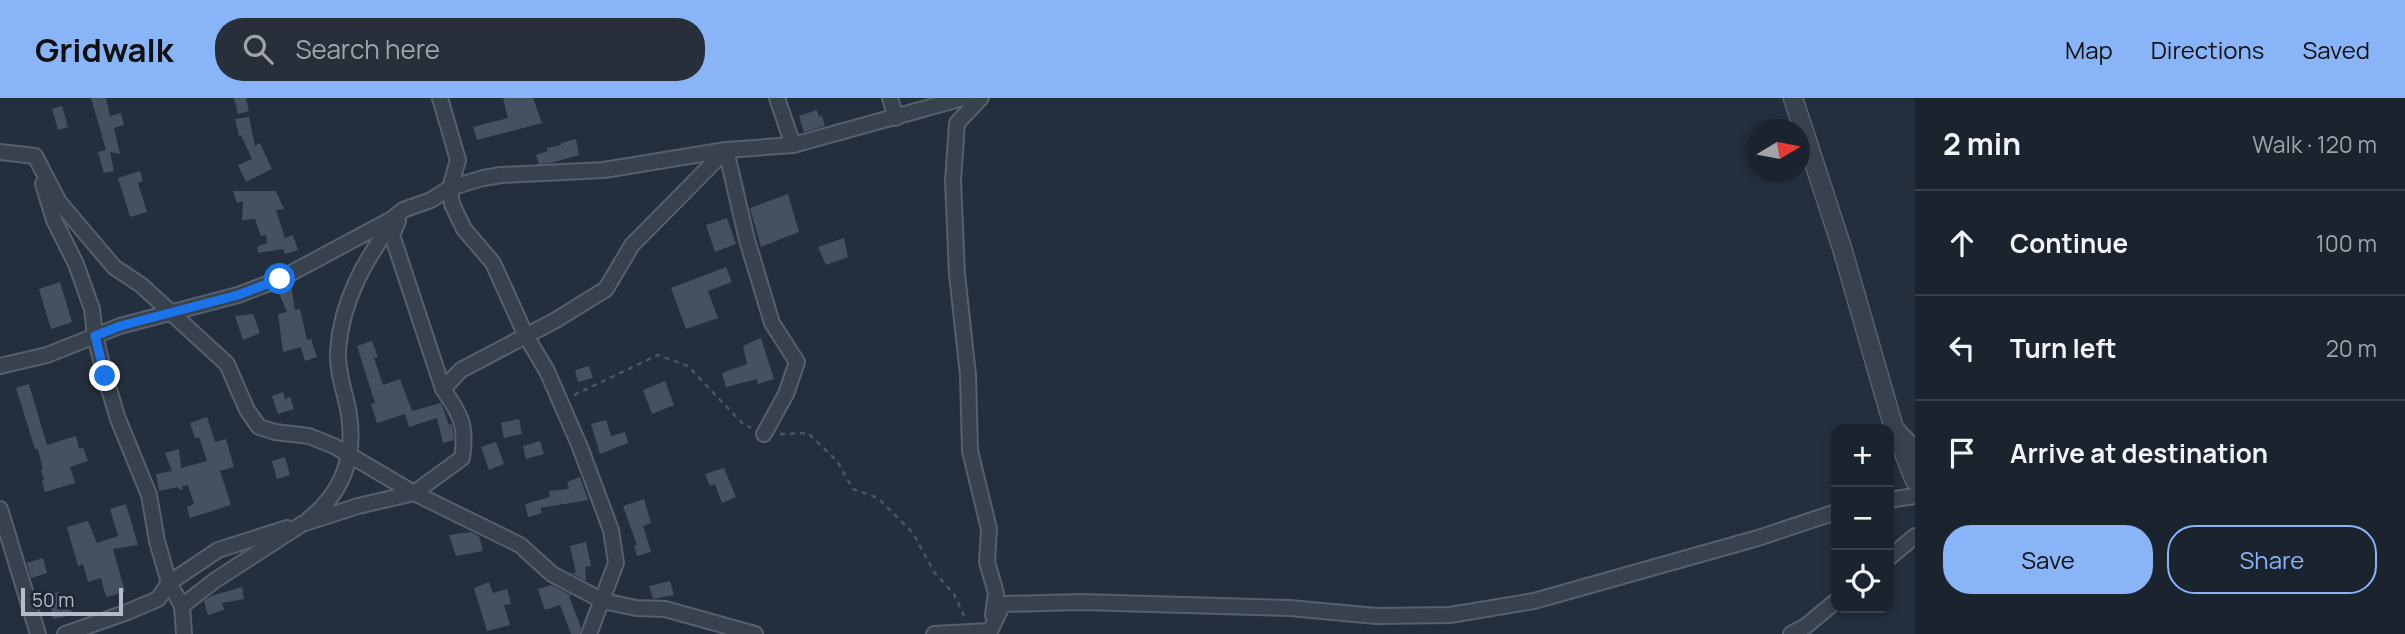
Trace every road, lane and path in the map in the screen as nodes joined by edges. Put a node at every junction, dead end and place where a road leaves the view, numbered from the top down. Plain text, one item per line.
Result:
1 (440, 98) edge
2 (777, 98) edge
3 (890, 98) edge
4 (963, 98) edge
5 (981, 98) edge
6 (1793, 98) edge
7 (896, 118) junction
8 (793, 145) junction
9 (726, 150) junction
10 (0, 152) edge
11 (35, 156) junction
12 (450, 188) junction
13 (403, 210) junction
14 (171, 313) junction
15 (95, 336) junction
16 (526, 336) junction
17 (0, 366) edge
18 (443, 389) junction
19 (561, 401) junction
20 (1893, 424) edge
21 (1894, 426) edge
22 (1894, 428) edge
23 (764, 434) junction
24 (1915, 449) edge
25 (350, 455) junction
26 (1915, 481) edge
27 (414, 493) junction
28 (1915, 496) edge
29 (1894, 499) edge
30 (0, 509) edge
31 (1831, 514) edge
32 (302, 524) junction
33 (1915, 536) edge
34 (1894, 554) edge
35 (169, 583) junction
36 (603, 601) junction
37 (1831, 605) edge
38 (182, 606) junction
39 (990, 632) edge
40 (38, 634) edge
41 (65, 634) edge
42 (184, 634) edge
43 (589, 634) edge
44 (755, 634) edge
45 (933, 634) edge
46 (1791, 634) edge

1 - 12 street
2 - 8 street
3 - 7 street
4 - 7 street
5 - 39 street
6 - 20 street
7 - 8 street
8 - 9 street
9 - 12 street
9 - 16 street
9 - 23 street
10 - 11 street
11 - 14 street
11 - 15 street
12 - 13 street
12 - 16 street
13 - 14 street
13 - 18 street
13 - 25 street
14 - 15 street
14 - 25 street
15 - 17 street
15 - 35 street
16 - 18 street
16 - 19 street
18 - 27 street
19 - 23 path
19 - 36 street
21 - 24 street
22 - 26 street
23 - 39 path
25 - 27 street
25 - 32 street
27 - 32 street
27 - 36 street
28 - 29 street
30 - 40 street
31 - 39 street
32 - 35 street
32 - 38 street
33 - 34 street
35 - 38 street
35 - 41 street
36 - 43 street
36 - 44 street
37 - 46 street
38 - 42 street
39 - 45 street

